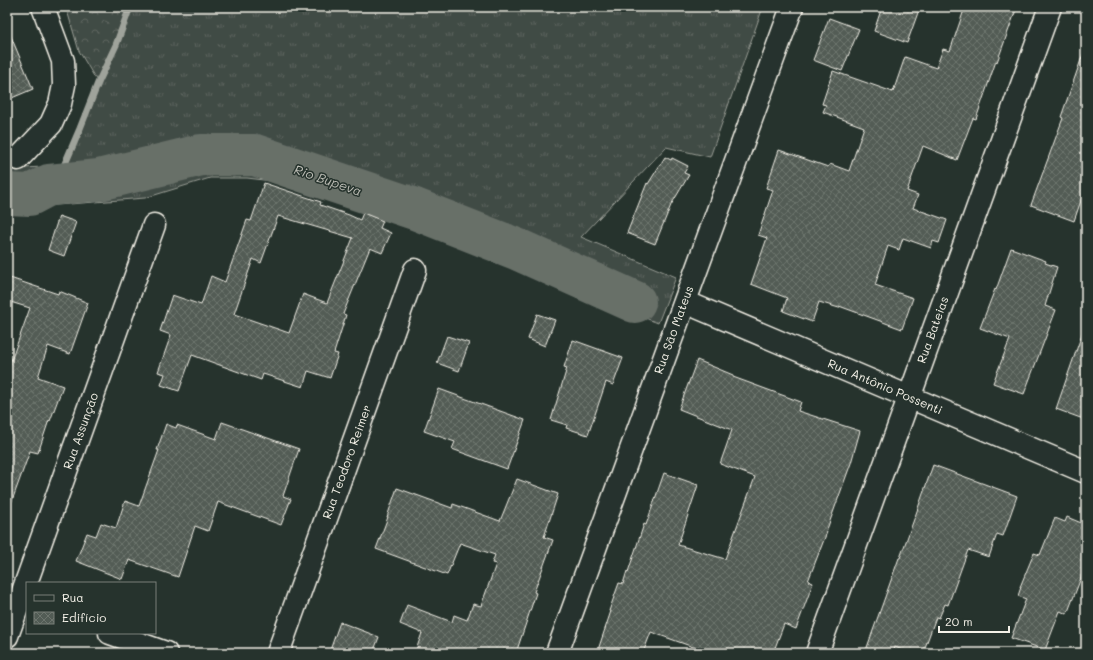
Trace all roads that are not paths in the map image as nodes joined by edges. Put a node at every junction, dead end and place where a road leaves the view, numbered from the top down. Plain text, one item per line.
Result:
1 (43, 7) edge
2 (792, 7) edge
3 (1050, 7) edge
4 (18, 159) dead end
5 (154, 225) dead end
6 (415, 270) dead end
7 (685, 302) junction
8 (909, 397) junction
9 (1086, 472) edge
10 (18, 600) edge
11 (113, 634) edge
12 (7, 636) edge
13 (166, 653) edge
14 (278, 653) edge
15 (557, 653) edge
16 (817, 653) edge

1 - 4 street
2 - 7 street, Rua São Mateus
3 - 8 street, Rua Bateias
5 - 10 street, Rua Assunção
6 - 14 street, Rua Teodoro Reimer
7 - 8 street, Rua Antônio Possenti
7 - 15 street, Rua São Mateus
8 - 9 street, Rua Antônio Possenti
8 - 16 street, Rua Bateias
10 - 12 street, Rua Assunção
11 - 13 street

